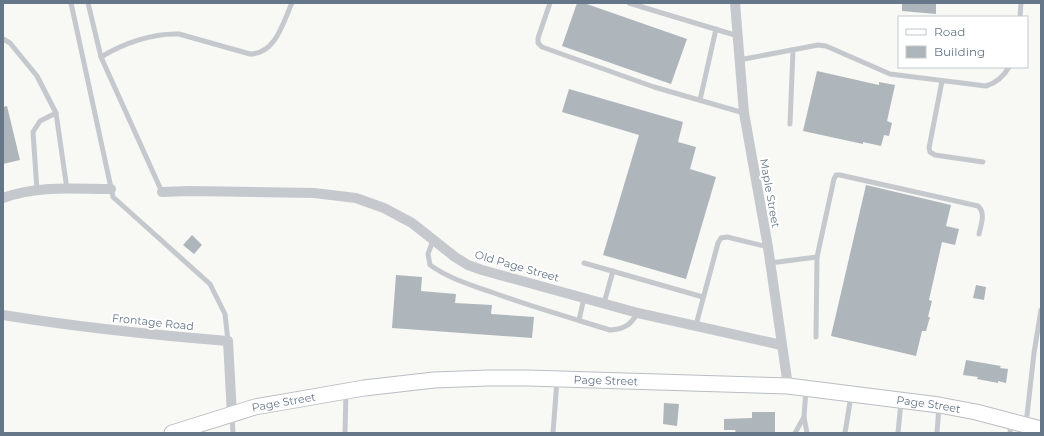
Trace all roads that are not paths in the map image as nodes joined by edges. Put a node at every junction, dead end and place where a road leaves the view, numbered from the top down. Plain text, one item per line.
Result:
1 (71, 3) edge
2 (88, 3) edge
3 (292, 3) edge
4 (550, 3) edge
5 (629, 3) edge
6 (735, 3) edge
7 (1021, 3) edge
8 (1020, 16) edge
9 (716, 29) junction
10 (738, 36) junction
11 (3, 39) edge
12 (10, 43) junction
13 (3, 46) edge
14 (793, 50) junction
15 (102, 57) junction
16 (739, 60) junction
17 (1008, 68) edge
18 (942, 81) junction
19 (700, 100) junction
20 (56, 113) junction
21 (744, 113) junction
22 (790, 124) dead end
23 (983, 162) dead end
24 (67, 189) junction
25 (111, 189) junction
26 (38, 190) junction
27 (162, 192) joint
28 (3, 198) edge
29 (979, 234) dead end
30 (433, 240) junction
31 (768, 247) junction
32 (817, 257) junction
33 (584, 263) dead end
34 (770, 263) junction
35 (613, 271) junction
36 (703, 297) junction
37 (584, 298) junction
38 (604, 303) junction
39 (1041, 310) edge
40 (638, 313) junction
41 (3, 315) edge
42 (579, 320) junction
43 (696, 325) junction
44 (816, 337) dead end
45 (228, 341) junction
46 (781, 345) junction
47 (557, 379) junction
48 (788, 386) junction
49 (806, 388) junction
50 (346, 391) junction
51 (851, 394) junction
52 (901, 400) junction
53 (939, 405) junction
54 (232, 415) junction
55 (804, 416) junction
56 (1026, 425) junction
57 (1011, 427) edge
58 (1041, 429) edge
59 (172, 433) edge
60 (233, 433) edge
61 (345, 433) edge
62 (553, 433) edge
63 (795, 433) edge
64 (807, 433) edge
65 (845, 433) edge
66 (898, 433) edge
67 (937, 433) edge

1 - 25 lane
2 - 15 lane
3 - 15 lane
4 - 19 lane
5 - 9 lane
6 - 10 street, Maple Street
7 - 8 lane
9 - 10 lane
9 - 19 lane
10 - 16 street, Maple Street
11 - 12 lane
12 - 13 lane
12 - 20 lane
14 - 16 lane
14 - 18 lane
14 - 22 lane
15 - 27 lane
16 - 21 street, Maple Street
17 - 18 lane
18 - 23 lane
19 - 21 lane
20 - 24 lane
20 - 26 lane
21 - 31 street, Maple Street
24 - 25 street
24 - 26 street
25 - 45 lane
26 - 28 street
27 - 30 street, Old Page Street
29 - 32 lane
30 - 37 street, Old Page Street
30 - 42 lane
31 - 34 street, Maple Street
31 - 36 lane
32 - 34 lane
32 - 44 lane
33 - 35 lane
34 - 46 street, Maple Street
35 - 36 lane
35 - 38 lane
36 - 43 lane
37 - 38 street, Old Page Street
37 - 42 lane
38 - 40 street, Old Page Street
39 - 56 lane
40 - 42 lane
40 - 43 street, Old Page Street
41 - 45 street, Frontage Road
43 - 46 street, Old Page Street
45 - 54 street
46 - 48 street, Maple Street
47 - 48 main road, Page Street
47 - 50 main road, Page Street
47 - 62 lane
48 - 49 main road, Page Street
49 - 51 main road, Page Street
49 - 55 lane
50 - 54 main road, Page Street
50 - 61 lane
51 - 52 main road, Page Street
51 - 65 lane
52 - 53 main road, Page Street
52 - 66 lane
53 - 57 main road, Page Street
53 - 67 lane
54 - 59 main road, Page Street
54 - 60 lane
55 - 63 lane
55 - 64 lane
56 - 57 main road, Page Street
56 - 58 main road, Page Street

